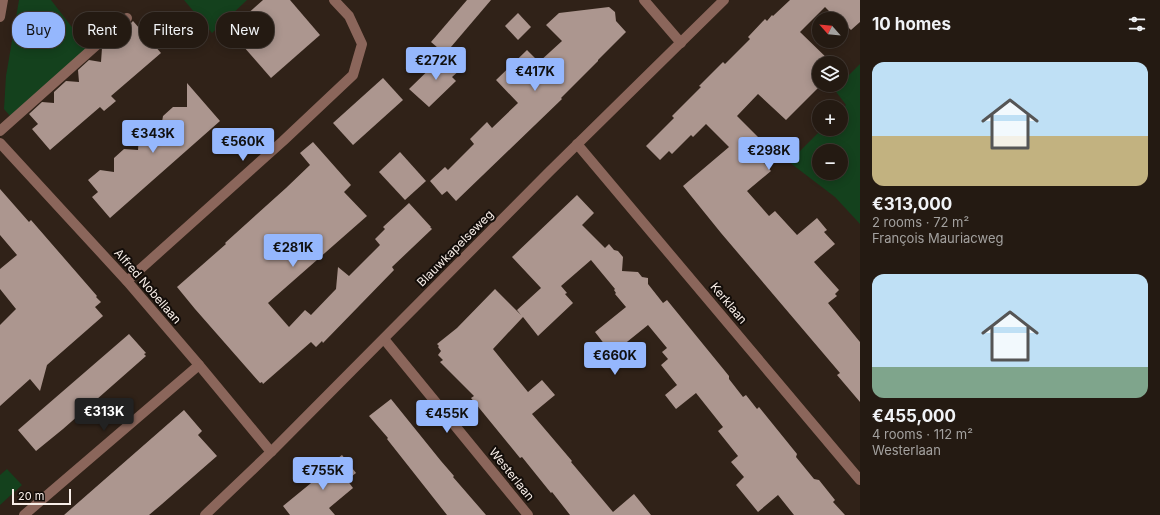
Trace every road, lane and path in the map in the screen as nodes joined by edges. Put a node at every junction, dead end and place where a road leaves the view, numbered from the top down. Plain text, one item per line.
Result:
1 (3, 0) edge
2 (334, 0) edge
3 (644, 0) edge
4 (724, 0) edge
5 (0, 17) edge
6 (681, 42) junction
7 (93, 48) edge
8 (0, 131) edge
9 (0, 143) edge
10 (577, 144) junction
11 (127, 281) junction
12 (384, 339) junction
13 (199, 365) junction
14 (271, 452) junction
15 (860, 480) edge
16 (209, 514) edge
17 (24, 515) edge
18 (528, 515) edge

1 - 5 street
2 - 11 street
3 - 6 street
4 - 6 street, Blauwkapelseweg
6 - 10 street, Blauwkapelseweg
7 - 8 street
9 - 11 street, Alfred Nobellaan
10 - 12 street, Blauwkapelseweg
10 - 15 street, Kerklaan
11 - 13 street, Alfred Nobellaan
12 - 14 street, Blauwkapelseweg
12 - 18 street, Westerlaan
13 - 14 street, Alfred Nobellaan
13 - 17 street
14 - 16 street, Blauwkapelseweg

